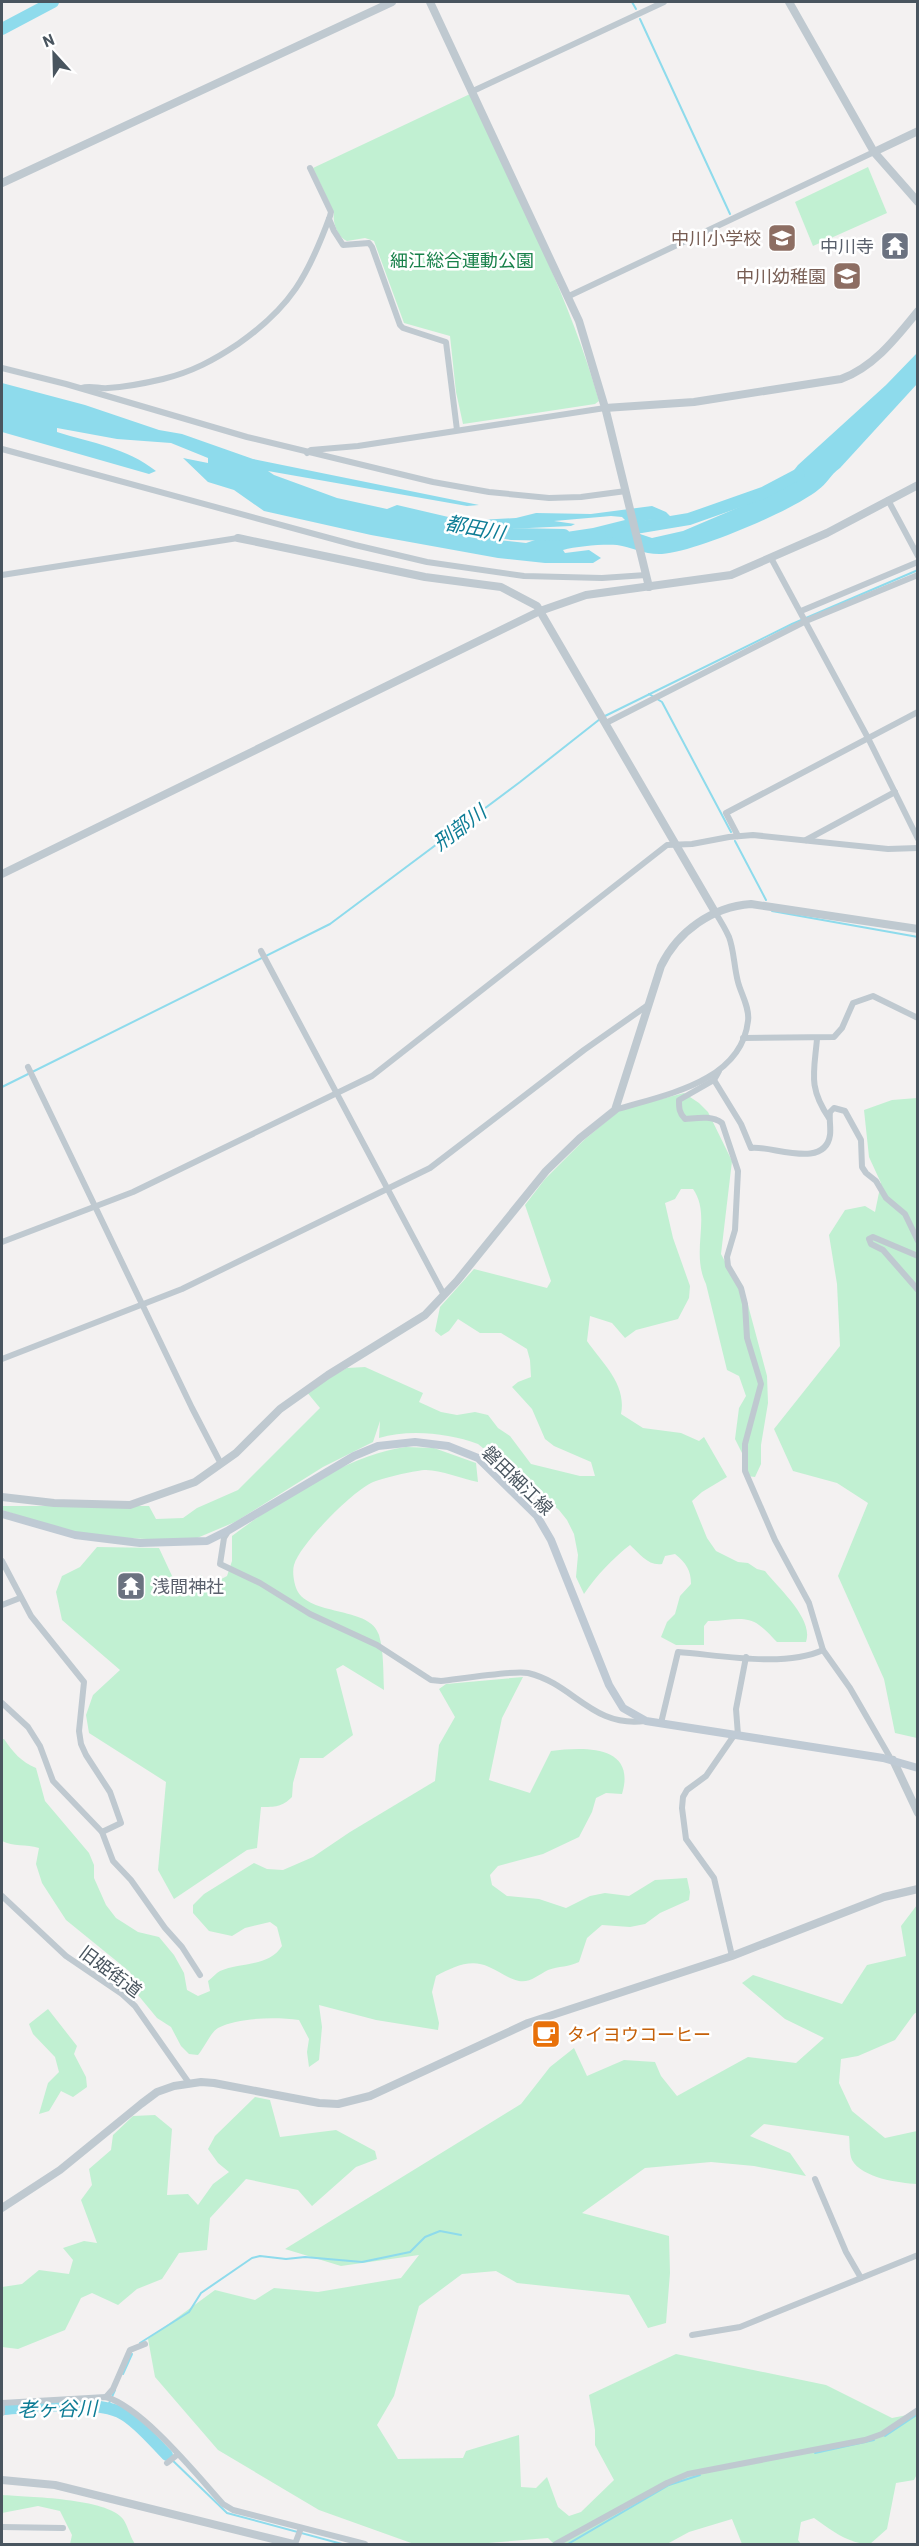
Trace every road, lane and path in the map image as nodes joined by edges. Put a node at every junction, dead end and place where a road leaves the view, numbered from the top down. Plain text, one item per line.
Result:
1 (392, 2) edge
2 (430, 2) edge
3 (664, 2) edge
4 (789, 2) edge
5 (473, 91) junction
6 (918, 131) edge
7 (874, 152) junction
8 (310, 168) dead end
9 (2, 183) edge
10 (918, 202) edge
11 (329, 218) junction
12 (568, 296) junction
13 (918, 311) edge
14 (2, 368) edge
15 (81, 388) junction
16 (605, 408) junction
17 (457, 430) junction
18 (2, 449) edge
19 (307, 453) junction
20 (918, 485) edge
21 (626, 493) junction
22 (888, 500) junction
23 (238, 538) joint
24 (918, 556) edge
25 (771, 558) junction
26 (918, 562) edge
27 (645, 572) junction
28 (2, 575) edge
29 (918, 575) edge
30 (649, 587) junction
31 (540, 610) junction
32 (801, 611) junction
33 (806, 621) junction
34 (918, 712) edge
35 (604, 718) junction
36 (868, 738) junction
37 (895, 792) junction
38 (738, 836) junction
39 (918, 839) edge
40 (805, 841) junction
41 (677, 844) junction
42 (918, 848) edge
43 (2, 874) edge
44 (715, 912) junction
45 (918, 929) edge
46 (261, 951) dead end
47 (648, 1005) junction
48 (918, 1018) edge
49 (743, 1038) junction
50 (817, 1039) junction
51 (28, 1067) dead end
52 (719, 1071) junction
53 (714, 1080) junction
54 (336, 1093) junction
55 (615, 1110) junction
56 (830, 1118) junction
57 (389, 1189) junction
58 (94, 1207) junction
59 (918, 1241) edge
60 (2, 1242) edge
61 (918, 1256) edge
62 (918, 1290) edge
63 (444, 1295) junction
64 (143, 1304) junction
65 (2, 1359) edge
66 (220, 1462) junction
67 (2, 1497) edge
68 (2, 1514) edge
69 (229, 1530) junction
70 (2, 1561) edge
71 (20, 1598) junction
72 (2, 1605) edge
73 (823, 1650) junction
74 (746, 1657) junction
75 (2, 1703) edge
76 (646, 1721) junction
77 (661, 1723) junction
78 (737, 1734) junction
79 (892, 1760) junction
80 (918, 1768) edge
81 (918, 1813) edge
82 (102, 1832) junction
83 (918, 1889) edge
84 (2, 1896) edge
85 (732, 1956) junction
86 (200, 1975) dead end
87 (189, 2083) junction
88 (815, 2179) dead end
89 (2, 2208) edge
90 (918, 2255) edge
91 (861, 2278) junction
92 (692, 2335) dead end
93 (145, 2344) dead end
94 (109, 2399) junction
95 (2, 2403) edge
96 (918, 2410) edge
97 (2, 2413) edge
98 (177, 2455) junction
99 (167, 2463) dead end
100 (2, 2480) edge
101 (2, 2528) edge
102 (63, 2528) dead end
103 (300, 2530) junction
104 (295, 2543) edge
105 (365, 2544) edge
106 (556, 2544) edge

1 - 9 street
2 - 5 street
3 - 5 street
4 - 7 street
5 - 12 street
6 - 7 street
7 - 10 street
7 - 12 street
8 - 11 street
11 - 15 street
11 - 17 street
12 - 16 street
13 - 16 street
14 - 15 street
15 - 19 street
16 - 17 street
16 - 21 street
17 - 19 street
18 - 27 street
19 - 21 street
20 - 22 street
21 - 27 street
22 - 24 street
22 - 25 street
23 - 28 street
23 - 31 street
25 - 30 street
25 - 32 street
26 - 32 street
27 - 30 street
29 - 33 street
30 - 31 street
31 - 35 street
31 - 43 street
32 - 33 street
33 - 35 street
33 - 36 street
34 - 36 street
35 - 41 street
36 - 37 street
36 - 38 street
37 - 39 street
37 - 40 street
38 - 40 street
38 - 41 street
40 - 42 street
41 - 44 street
41 - 54 street
44 - 45 street
44 - 47 street
44 - 49 street
46 - 54 street
47 - 55 street
47 - 57 street
48 - 50 street
49 - 50 street
49 - 52 street
50 - 56 street
51 - 58 street
52 - 53 street
52 - 55 street
53 - 56 street
53 - 73 street
54 - 57 street
54 - 58 street
55 - 63 street
56 - 59 street
57 - 63 street
57 - 64 street
58 - 60 street
58 - 64 street
61 - 62 street
63 - 66 street
64 - 65 street
64 - 66 street
66 - 67 street
68 - 69 main road, 磐田細江線
69 - 76 street
69 - 76 main road, 磐田細江線
70 - 71 street
71 - 72 street
71 - 82 street
73 - 74 street
73 - 79 street
74 - 77 street
74 - 78 street
75 - 82 street
76 - 77 main road, 磐田細江線
77 - 78 main road, 磐田細江線
78 - 79 main road, 磐田細江線
78 - 85 street
79 - 80 main road, 磐田細江線
79 - 81 street
82 - 86 street
83 - 85 street
84 - 87 street, 旧姫街道
85 - 87 street
87 - 89 street
88 - 91 street
90 - 91 street
91 - 92 street
93 - 94 street
94 - 95 street
94 - 98 street
95 - 97 street
96 - 106 street
98 - 99 street
98 - 103 street
100 - 104 street
101 - 102 street
103 - 104 street
103 - 105 street

